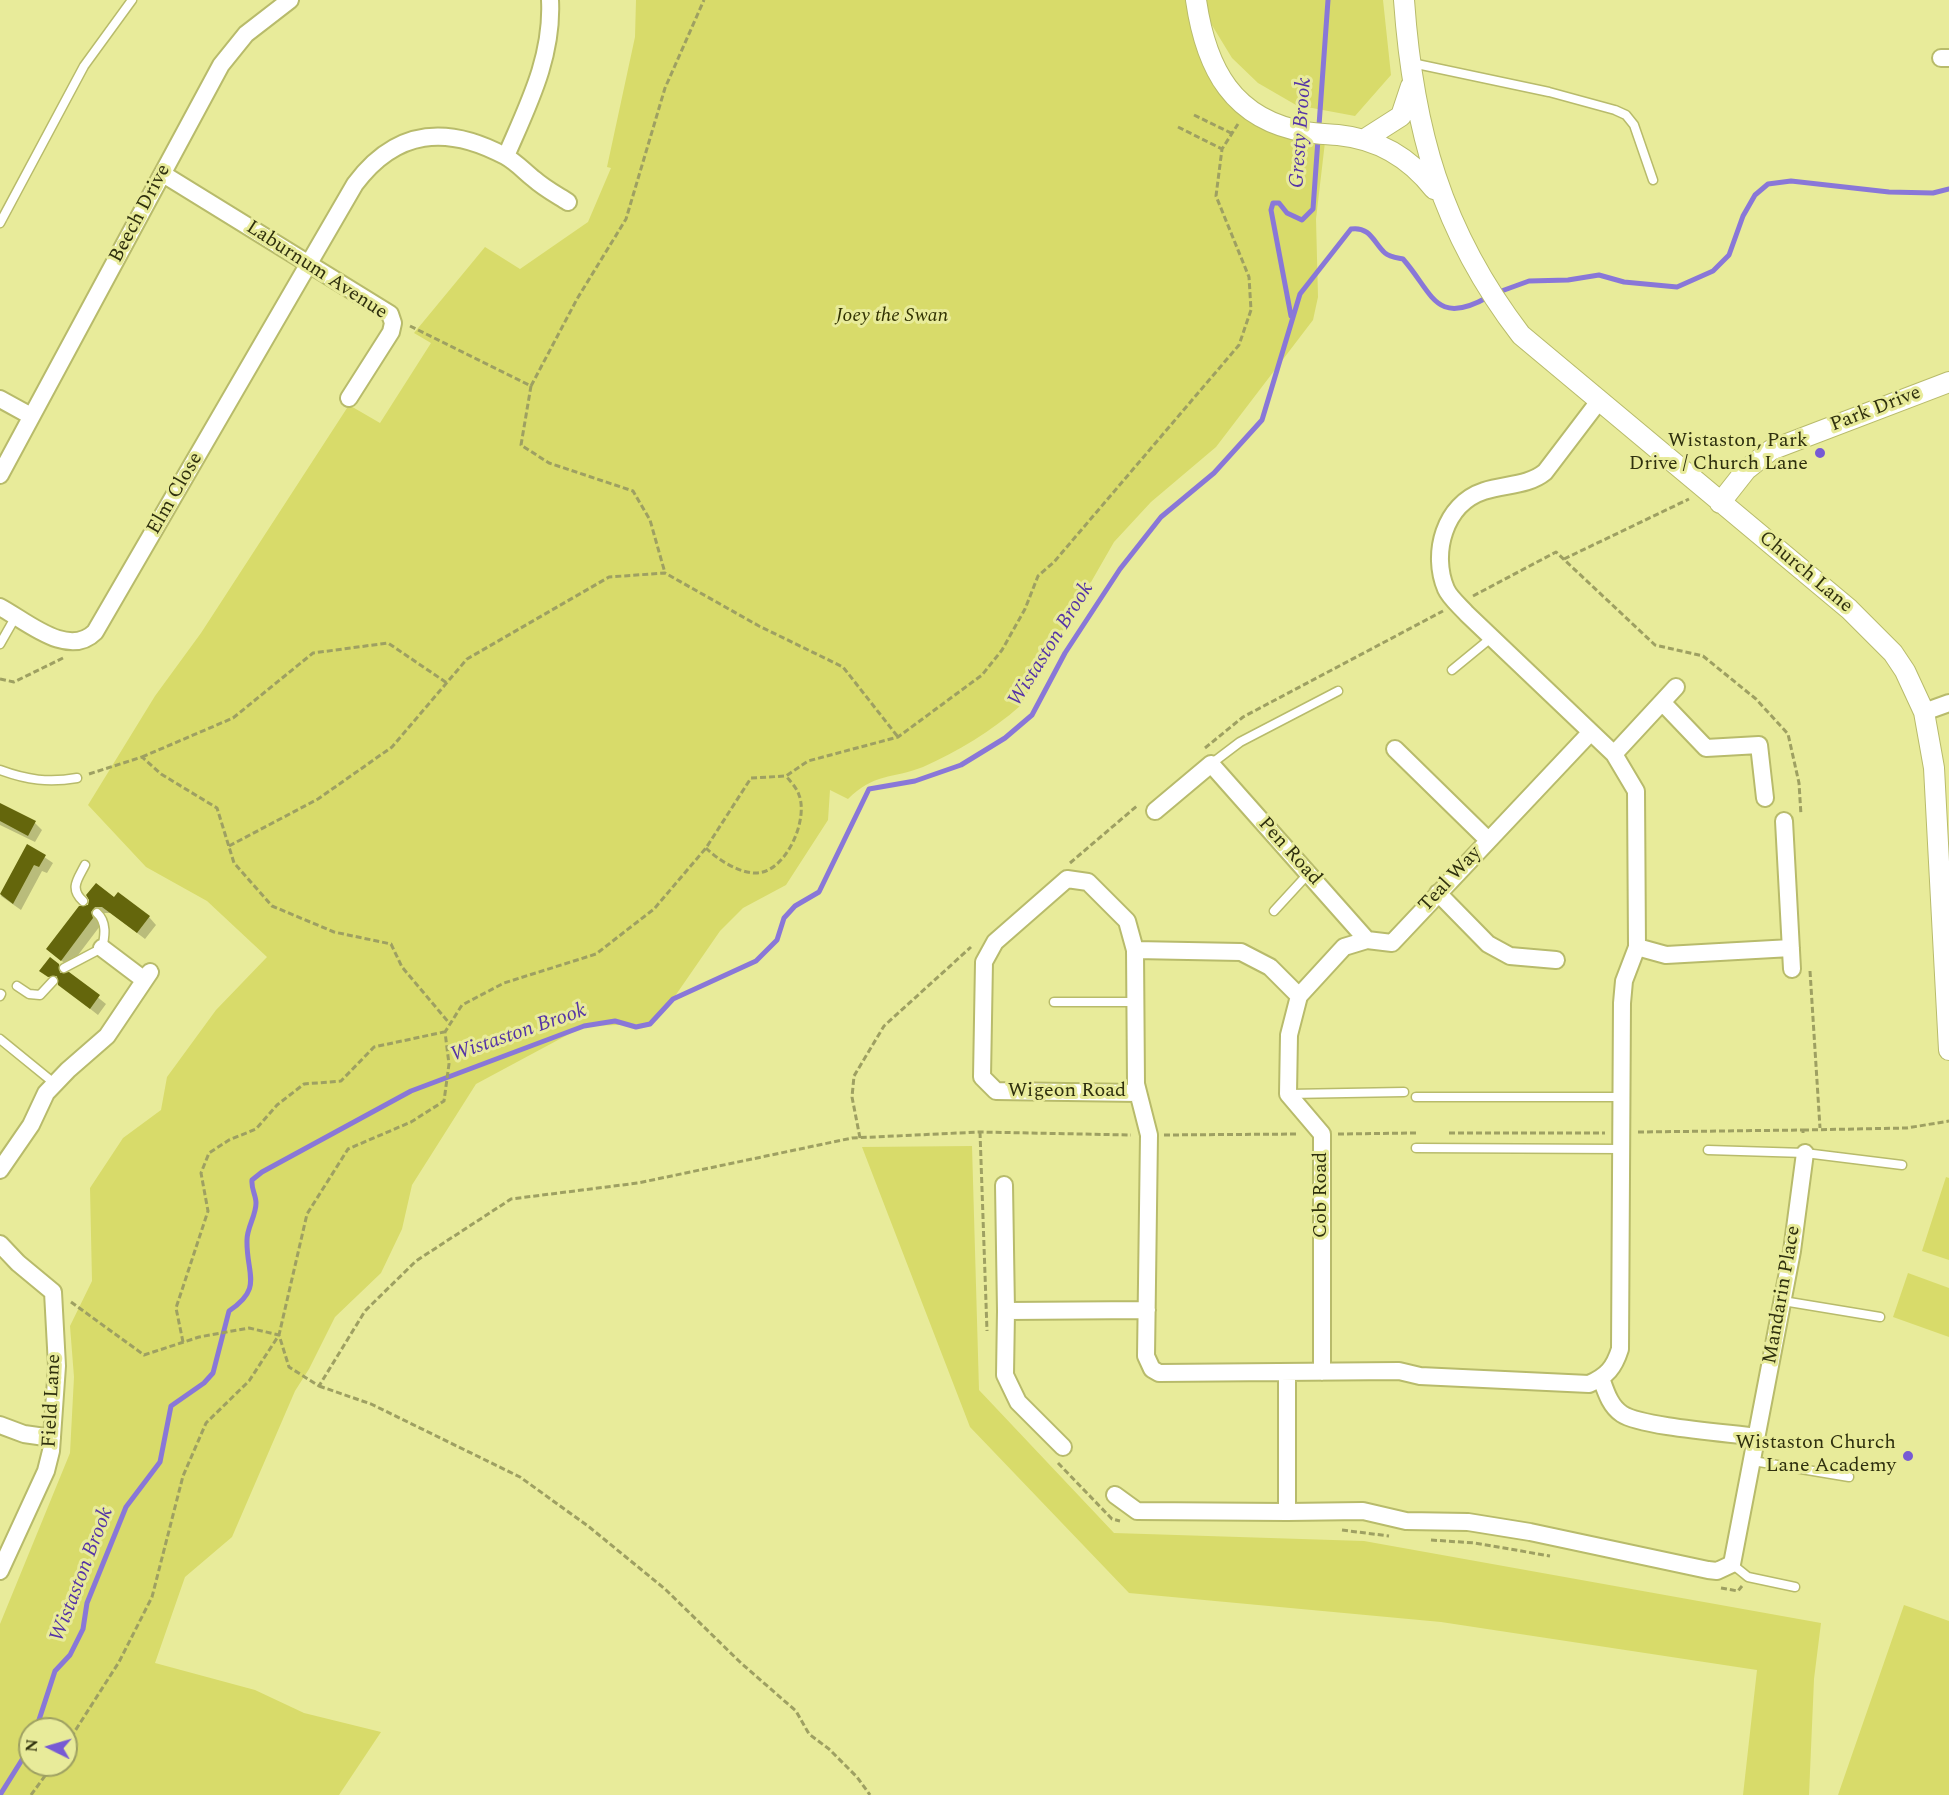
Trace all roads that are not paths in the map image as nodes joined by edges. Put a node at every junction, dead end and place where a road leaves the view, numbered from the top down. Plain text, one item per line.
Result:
1 (132, 0) edge
2 (290, 0) edge
3 (550, 0) edge
4 (1196, 0) edge
5 (1404, 0) edge
6 (1409, 62) junction
7 (1412, 83) junction
8 (1365, 139) junction
9 (506, 156) junction
10 (163, 174) junction
11 (1653, 180) dead end
12 (1443, 201) junction
13 (568, 202) dead end
14 (0, 223) edge
15 (309, 263) junction
16 (1949, 382) edge
17 (349, 398) dead end
18 (0, 399) edge
19 (1599, 401) junction
20 (31, 416) junction
21 (0, 475) edge
22 (1713, 497) junction
23 (0, 607) edge
24 (16, 615) junction
25 (1491, 638) junction
26 (0, 644) edge
27 (1452, 670) dead end
28 (1676, 687) dead end
29 (1338, 691) dead end
30 (1662, 702) junction
31 (1949, 703) edge
32 (1924, 712) junction
33 (1590, 733) junction
34 (1395, 749) dead end
35 (1614, 754) junction
36 (1207, 757) junction
37 (0, 770) edge
38 (77, 778) road end
39 (1765, 798) dead end
40 (1148, 806) road end
41 (1792, 820) road end
42 (1488, 840) junction
43 (85, 865) dead end
44 (1308, 874) junction
45 (1438, 893) junction
46 (82, 901) dead end
47 (1274, 911) dead end
48 (97, 914) dead end
49 (1367, 940) junction
50 (1637, 947) junction
51 (102, 948) junction
52 (1791, 948) junction
53 (1135, 950) junction
54 (1556, 960) dead end
55 (64, 968) dead end
56 (1792, 969) dead end
57 (53, 981) dead end
58 (17, 986) dead end
59 (1299, 996) junction
60 (1054, 1002) dead end
61 (1136, 1002) junction
62 (0, 1039) edge
63 (1949, 1050) edge
64 (54, 1083) junction
65 (1404, 1092) dead end
66 (1138, 1093) junction
67 (1288, 1094) junction
68 (1416, 1097) dead end
69 (1621, 1097) junction
70 (1621, 1141) junction
71 (1416, 1148) dead end
72 (1708, 1150) dead end
73 (1804, 1153) junction
74 (1902, 1165) dead end
75 (0, 1170) edge
76 (1004, 1185) dead end
77 (0, 1244) edge
78 (1782, 1301) junction
79 (1147, 1310) junction
80 (1006, 1311) junction
81 (1880, 1317) dead end
82 (1287, 1372) junction
83 (1322, 1372) junction
84 (1601, 1378) junction
85 (0, 1425) edge
86 (1757, 1437) junction
87 (52, 1438) junction
88 (1060, 1455) road end
89 (1753, 1461) junction
90 (1849, 1477) dead end
91 (1115, 1495) dead end
92 (1287, 1512) junction
93 (1732, 1564) junction
94 (0, 1571) edge
95 (1795, 1587) dead end

1 - 14 lane
2 - 10 street, Beech Drive
3 - 9 street
4 - 8 street
5 - 6 street
6 - 7 street
6 - 11 lane
7 - 8 street
7 - 12 street
8 - 12 street
9 - 13 street, Elm Close
9 - 15 street, Elm Close
10 - 15 street, Laburnum Avenue
10 - 20 street, Beech Drive
12 - 19 street, Church Lane
15 - 17 street, Laburnum Avenue
15 - 24 street, Elm Close
16 - 22 street, Park Drive
18 - 20 street
19 - 22 street, Church Lane
19 - 25 street
20 - 21 street
22 - 32 street, Church Lane
23 - 24 street
24 - 26 lane
25 - 27 lane
25 - 33 street
28 - 30 street
29 - 36 lane
30 - 35 street
30 - 39 street
31 - 32 street
32 - 63 street, Church Lane
33 - 35 street
33 - 42 street, Teal Way
34 - 42 street
35 - 50 street
36 - 40 street
36 - 44 street, Pen Road
37 - 38 lane
41 - 52 street
42 - 45 street, Teal Way
43 - 46 lane
44 - 47 lane
44 - 49 street, Pen Road
45 - 49 street, Teal Way
45 - 54 street
48 - 51 lane
49 - 59 street, Teal Way
50 - 52 street
50 - 69 street
51 - 55 lane
51 - 64 street
52 - 56 street
53 - 59 street
53 - 61 street, Wigeon Road
53 - 66 street, Wigeon Road
57 - 58 lane
59 - 67 street
60 - 61 lane
61 - 66 street, Wigeon Road
62 - 64 lane
64 - 75 street
65 - 67 lane
66 - 79 street, Wigeon Road
67 - 83 street, Cob Road
68 - 69 lane
69 - 70 street
70 - 71 lane
70 - 84 street
72 - 73 lane
73 - 74 lane
73 - 78 street, Mandarin Place
76 - 80 street
77 - 87 street, Field Lane
78 - 81 lane
78 - 86 street, Mandarin Place
79 - 80 street
79 - 82 street, Wigeon Road
80 - 88 street
82 - 83 street
82 - 92 street
83 - 84 street
84 - 86 street
85 - 87 street
86 - 89 street, Mandarin Place
87 - 94 street, Field Lane
89 - 90 lane
89 - 93 street, Mandarin Place
91 - 92 street
92 - 93 street
93 - 95 lane

